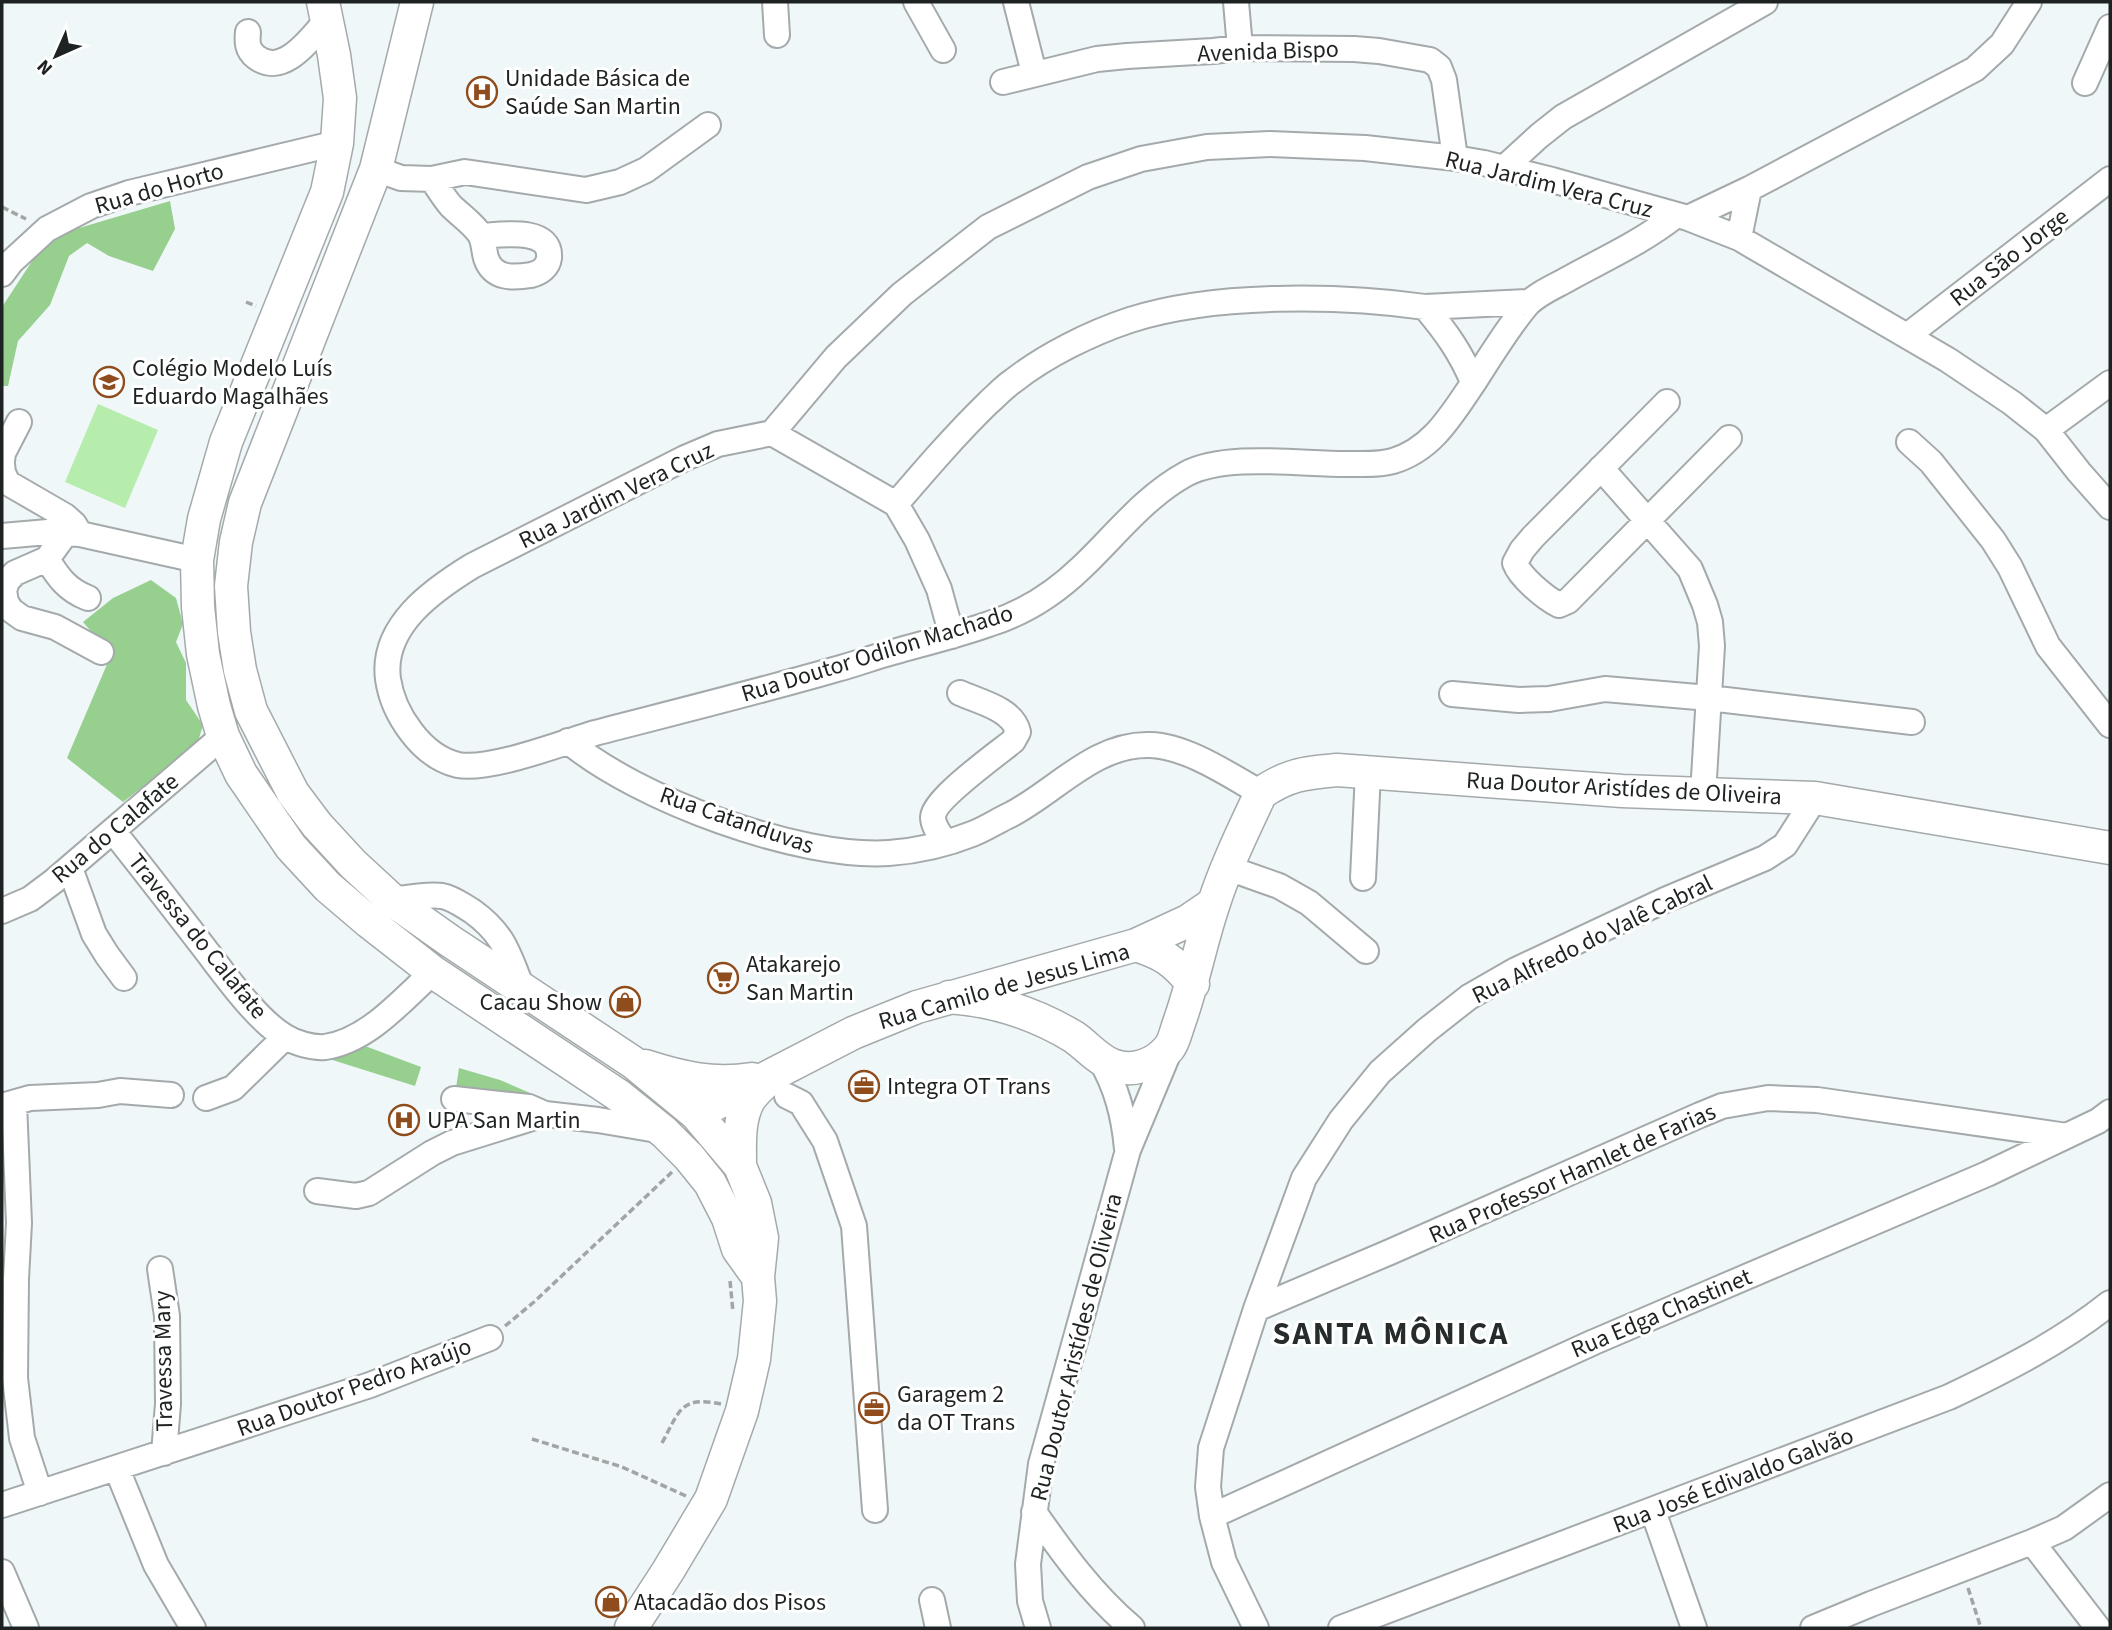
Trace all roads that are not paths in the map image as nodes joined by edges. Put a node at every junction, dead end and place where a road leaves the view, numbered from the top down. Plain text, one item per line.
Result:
1 (775, 2) edge
2 (916, 2) edge
3 (1016, 2) edge
4 (1236, 2) edge
5 (1765, 2) edge
6 (2029, 2) edge
7 (415, 6) edge
8 (325, 11) edge
9 (2110, 27) edge
10 (248, 32) dead end
11 (777, 35) dead end
12 (1240, 48) junction
13 (943, 50) dead end
14 (1034, 73) junction
15 (1003, 82) dead end
16 (2085, 83) dead end
17 (708, 125) dead end
18 (337, 143) junction
19 (1455, 158) junction
20 (1504, 168) junction
21 (376, 169) junction
22 (432, 179) junction
23 (2110, 179) edge
24 (1749, 189) junction
25 (1681, 217) junction
26 (481, 236) dead end
27 (1740, 238) junction
28 (2, 274) edge
29 (1528, 302) junction
30 (1425, 307) junction
31 (1908, 336) junction
32 (1473, 382) junction
33 (2110, 383) edge
34 (1667, 402) dead end
35 (19, 422) dead end
36 (2046, 430) junction
37 (772, 433) junction
38 (1729, 438) dead end
39 (1909, 442) dead end
40 (2, 463) edge
41 (1601, 468) junction
42 (896, 504) junction
43 (2110, 507) edge
44 (1647, 520) junction
45 (73, 533) junction
46 (2, 536) edge
47 (47, 559) junction
48 (197, 560) junction
49 (88, 598) dead end
50 (952, 636) junction
51 (101, 652) dead end
52 (390, 693) joint
53 (961, 693) dead end
54 (1452, 694) dead end
55 (1709, 698) junction
56 (1912, 722) dead end
57 (2110, 725) edge
58 (223, 736) junction
59 (568, 741) junction
60 (1368, 772) junction
61 (1261, 793) junction
62 (1703, 794) junction
63 (1815, 799) junction
64 (113, 831) junction
65 (945, 842) junction
66 (2110, 848) edge
67 (71, 868) junction
68 (1228, 869) junction
69 (1363, 878) dead end
70 (1213, 904) junction
71 (2, 911) edge
72 (1136, 945) junction
73 (1366, 951) dead end
74 (433, 972) junction
75 (124, 978) dead end
76 (1193, 984) junction
77 (949, 998) junction
78 (285, 1037) junction
79 (1171, 1047) junction
80 (1100, 1059) junction
81 (634, 1063) junction
82 (780, 1085) junction
83 (171, 1095) dead end
84 (618, 1095) junction
85 (206, 1098) dead end
86 (454, 1098) dead end
87 (8, 1105) edge
88 (2110, 1112) edge
89 (545, 1114) junction
90 (696, 1114) junction
91 (664, 1132) junction
92 (2067, 1136) junction
93 (1128, 1150) junction
94 (740, 1166) junction
95 (317, 1191) dead end
96 (160, 1269) dead end
97 (743, 1276) junction
98 (9, 1280) edge
99 (2110, 1303) edge
100 (1256, 1309) junction
101 (490, 1338) road end
102 (8, 1381) edge
103 (164, 1453) junction
104 (117, 1469) junction
105 (40, 1493) junction
106 (2110, 1495) edge
107 (2, 1505) edge
108 (875, 1510) dead end
109 (1653, 1511) junction
110 (1034, 1512) junction
111 (1212, 1516) junction
112 (2032, 1542) junction
113 (2, 1572) edge
114 (932, 1600) dead end
115 (26, 1628) edge
116 (193, 1628) edge
117 (631, 1628) edge
118 (938, 1628) edge
119 (1038, 1628) edge
120 (1132, 1628) edge
121 (1256, 1628) edge
122 (1341, 1628) edge
123 (1694, 1628) edge
124 (1813, 1628) edge
125 (2098, 1628) edge

1 - 11 street
2 - 13 street
3 - 14 street
4 - 12 street
5 - 20 street
6 - 24 street, Rua Doutor Odilon Machado
7 - 21 main road
8 - 10 street
8 - 18 main road
9 - 16 street
12 - 14 street, Avenida Bispo
12 - 19 street, Avenida Bispo
14 - 15 street, Avenida Bispo
17 - 22 street
18 - 28 street, Rua do Horto
18 - 48 main road
19 - 20 street, Rua Jardim Vera Cruz
19 - 37 street, Rua Jardim Vera Cruz
20 - 25 street, Rua Jardim Vera Cruz
21 - 22 street
21 - 81 main road
22 - 26 street
23 - 31 street, Rua São Jorge
24 - 25 street, Rua Doutor Odilon Machado
24 - 27 street
25 - 27 street, Rua Jardim Vera Cruz
25 - 29 street, Rua Doutor Odilon Machado
27 - 31 street, Rua Jardim Vera Cruz
29 - 30 street
29 - 32 street, Rua Doutor Odilon Machado
30 - 32 street
30 - 42 street
31 - 36 street, Rua Jardim Vera Cruz
32 - 50 street, Rua Doutor Odilon Machado
33 - 36 street
34 - 41 street
35 - 40 street
36 - 43 street, Rua Jardim Vera Cruz
37 - 42 street
37 - 52 street, Rua Jardim Vera Cruz
38 - 44 street
39 - 57 street
40 - 45 street
41 - 44 street
41 - 44 street
42 - 50 street
44 - 55 street
45 - 46 street
45 - 47 street
45 - 48 street
47 - 49 street
47 - 51 street
48 - 58 main road
50 - 59 street, Rua Doutor Odilon Machado
52 - 59 street, Rua Doutor Odilon Machado
53 - 65 street
54 - 55 street
55 - 56 street
55 - 62 street
58 - 64 street, Rua do Calafate
58 - 74 main road
59 - 65 street, Rua Catanduvas
60 - 61 main road, Rua Doutor Aristídes de Oliveira
60 - 62 main road, Rua Doutor Aristídes de Oliveira
60 - 69 street
61 - 65 street, Rua Catanduvas
61 - 68 main road, Rua Doutor Aristídes de Oliveira
62 - 63 main road, Rua Doutor Aristídes de Oliveira
63 - 66 main road, Rua Doutor Aristídes de Oliveira
63 - 100 street, Rua Alfredo do Valê Cabral
64 - 67 street, Rua do Calafate
64 - 78 street, Travessa do Calafate
67 - 71 street, Rua do Calafate
67 - 75 street
68 - 70 main road, Rua Doutor Aristídes de Oliveira
68 - 73 street
70 - 72 main road
70 - 76 main road, Rua Doutor Aristídes de Oliveira
72 - 76 main road, Rua Camilo de Jesus Lima
72 - 77 main road, Rua Camilo de Jesus Lima
74 - 78 street
74 - 84 main road
76 - 79 main road, Rua Doutor Aristídes de Oliveira
77 - 80 main road
77 - 82 main road, Rua Camilo de Jesus Lima
78 - 85 street
79 - 80 main road
79 - 93 street, Rua Doutor Aristídes de Oliveira
80 - 93 street, Rua Doutor Aristídes de Oliveira
81 - 82 main road
81 - 90 main road
82 - 90 main road, Rua Camilo de Jesus Lima
82 - 94 main road
82 - 108 street
83 - 87 street
84 - 90 main road
84 - 91 main road
86 - 89 street
87 - 98 street
88 - 92 street, Rua Edga Chastinet
89 - 91 street
89 - 95 street
90 - 94 main road
91 - 97 main road
92 - 100 street, Rua Professor Hamlet de Farias
92 - 111 street, Rua Edga Chastinet
93 - 110 street, Rua Doutor Aristídes de Oliveira
94 - 97 main road
96 - 103 street, Travessa Mary
97 - 117 main road
98 - 102 street
99 - 109 street, Rua José Edivaldo Galvão
100 - 111 street, Rua Alfredo do Valê Cabral
101 - 103 street, Rua Doutor Pedro Araújo
102 - 105 street
103 - 104 street, Rua Doutor Pedro Araújo
104 - 105 street, Rua Doutor Pedro Araújo
104 - 116 street
105 - 107 street, Rua Doutor Pedro Araújo
106 - 112 street
109 - 122 street, Rua José Edivaldo Galvão
109 - 123 street
110 - 119 street, Rua Doutor Aristídes de Oliveira
110 - 120 street
111 - 121 street, Rua Alfredo do Valê Cabral
112 - 124 street
112 - 125 street
113 - 115 street
114 - 118 street

